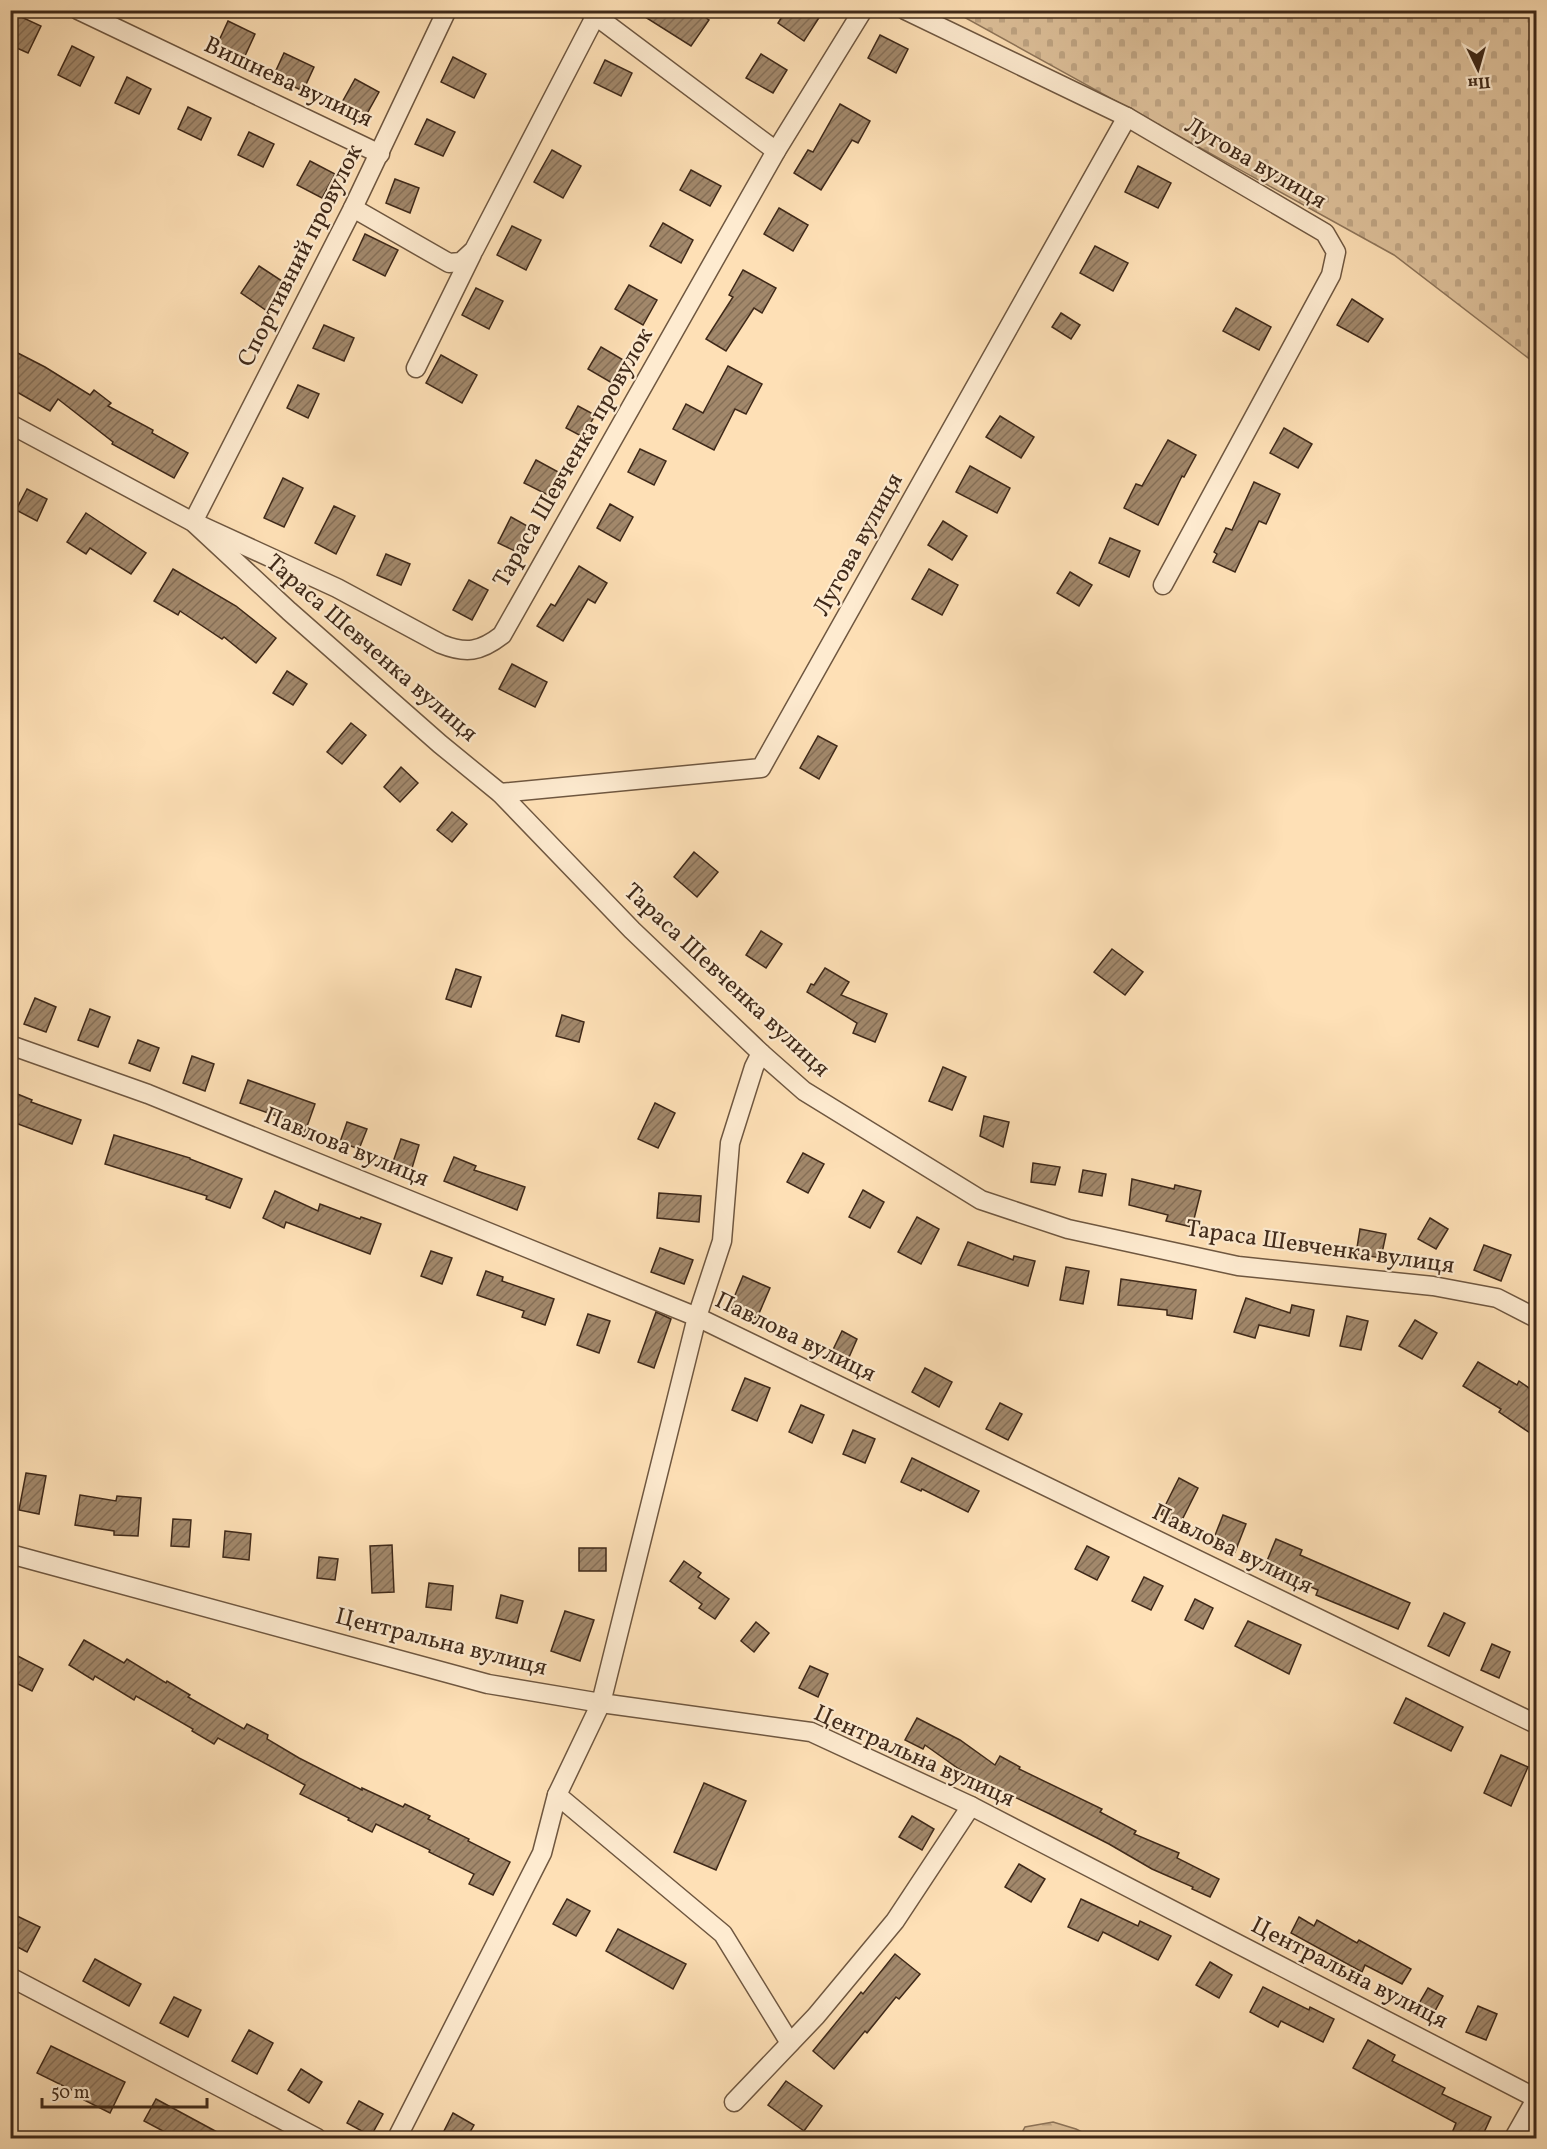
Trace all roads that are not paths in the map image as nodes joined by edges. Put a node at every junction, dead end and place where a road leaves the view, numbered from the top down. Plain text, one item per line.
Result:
1 (78, 10) edge
2 (447, 10) edge
3 (863, 10) edge
4 (905, 10) edge
5 (592, 13) edge
6 (1127, 117) junction
7 (776, 151) junction
8 (380, 154) junction
9 (353, 208) junction
10 (474, 250) junction
11 (416, 368) dead end
12 (10, 424) edge
13 (193, 522) junction
14 (1163, 585) dead end
15 (500, 793) junction
16 (10, 1045) edge
17 (761, 1053) junction
18 (697, 1317) junction
19 (1536, 1318) edge
20 (10, 1554) edge
21 (601, 1703) junction
22 (1536, 1724) edge
23 (557, 1795) junction
24 (971, 1806) junction
25 (10, 1977) edge
26 (790, 2043) junction
27 (1536, 2099) edge
28 (734, 2102) dead end
29 (317, 2139) edge
30 (397, 2139) edge
31 (1514, 2139) edge

1 - 8 street, Вишнева вулиця
2 - 8 street, Спортивний провулок
3 - 7 street, Тараса Шевченка провулок
4 - 6 street, Лугова вулиця
5 - 7 street
5 - 10 street
6 - 14 street, Лугова вулиця
6 - 15 street, Лугова вулиця
7 - 13 street, Тараса Шевченка провулок
8 - 9 street, Спортивний провулок
9 - 10 street
9 - 13 street, Спортивний провулок
10 - 11 street
12 - 13 street, Тараса Шевченка вулиця
13 - 15 street, Тараса Шевченка вулиця
15 - 17 street, Тараса Шевченка вулиця
16 - 18 street, Павлова вулиця
17 - 18 street
17 - 19 street, Тараса Шевченка вулиця
18 - 21 street
18 - 22 street, Павлова вулиця
20 - 21 street, Центральна вулиця
21 - 23 street
21 - 24 street, Центральна вулиця
23 - 26 street
23 - 30 street
24 - 26 street
24 - 27 street, Центральна вулиця
25 - 29 street
26 - 28 street
27 - 31 street

